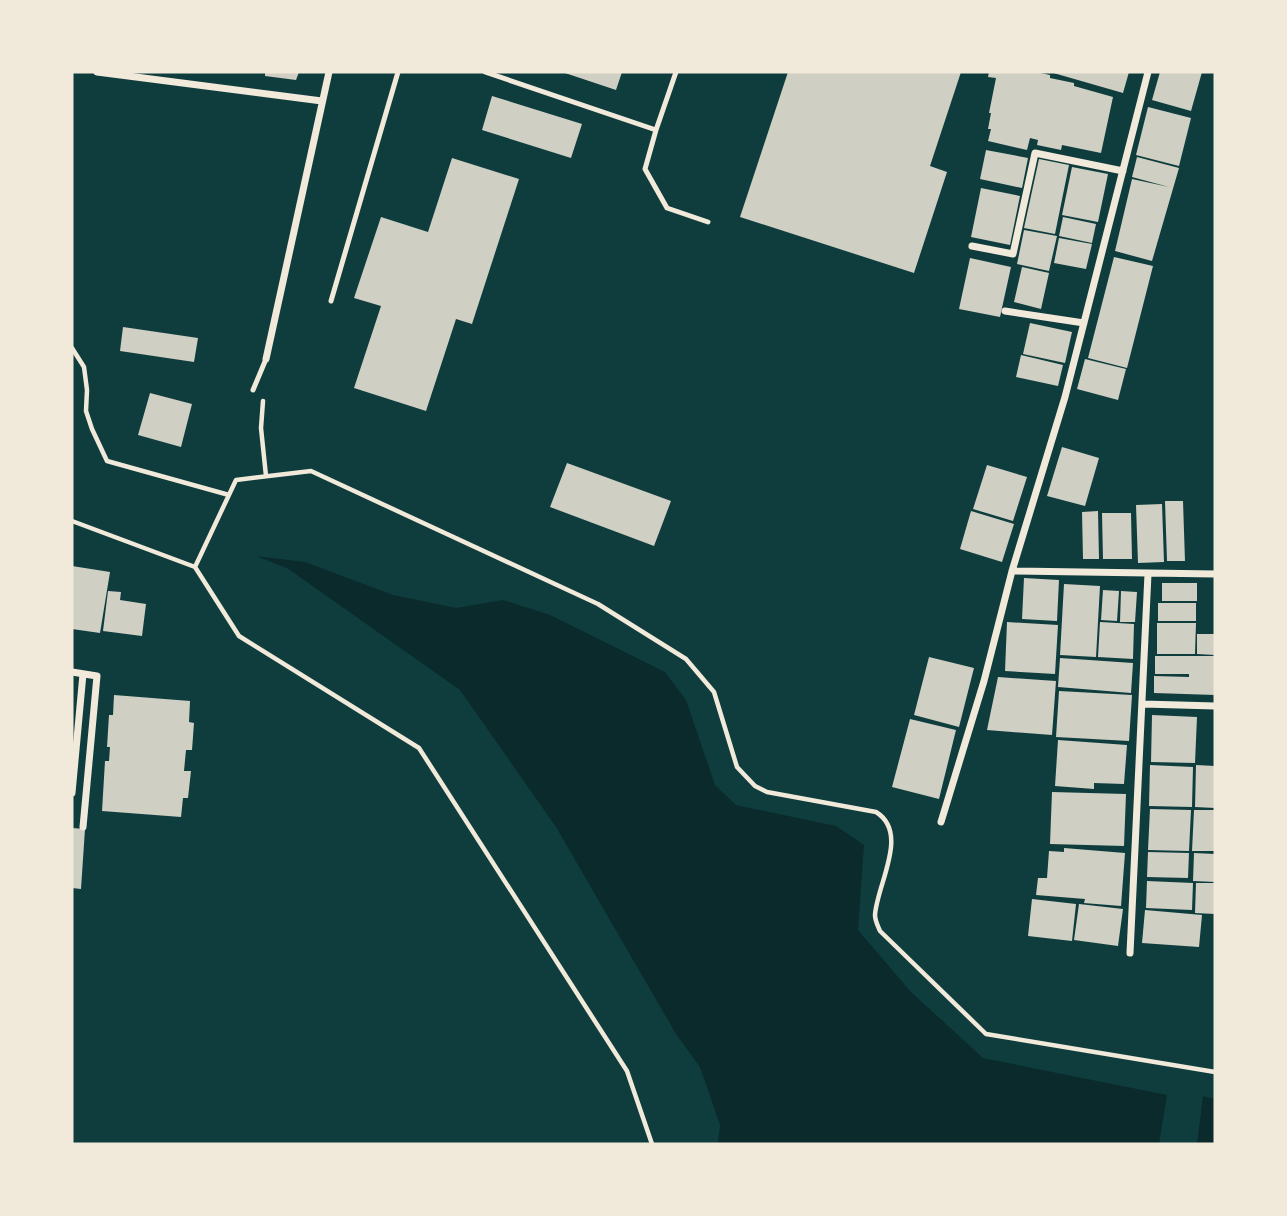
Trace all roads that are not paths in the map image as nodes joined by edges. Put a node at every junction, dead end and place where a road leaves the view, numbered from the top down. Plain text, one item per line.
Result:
1 (97, 72) edge
2 (329, 72) edge
3 (398, 72) edge
4 (485, 72) edge
5 (676, 72) edge
6 (1148, 72) edge
7 (321, 101) junction
8 (656, 130) junction
9 (1123, 171) junction
10 (708, 222) dead end
11 (972, 246) dead end
12 (331, 301) dead end
13 (1005, 311) dead end
14 (1084, 323) junction
15 (266, 359) joint
16 (253, 390) dead end
17 (1012, 571) junction
18 (1148, 574) junction
19 (1215, 574) edge
20 (72, 672) edge
21 (83, 674) junction
22 (1143, 704) junction
23 (1215, 706) edge
24 (72, 793) edge
25 (941, 822) dead end
26 (83, 827) dead end
27 (1130, 953) dead end

1 - 7 street
2 - 7 street
3 - 12 lane
4 - 8 lane
5 - 8 lane
6 - 9 street
7 - 15 street
8 - 10 lane
9 - 11 street
9 - 14 street
13 - 14 street
14 - 17 street
15 - 16 lane
17 - 18 street
17 - 25 street
18 - 19 street
18 - 22 street
20 - 21 street
21 - 24 street
21 - 26 street
22 - 23 street
22 - 27 street

